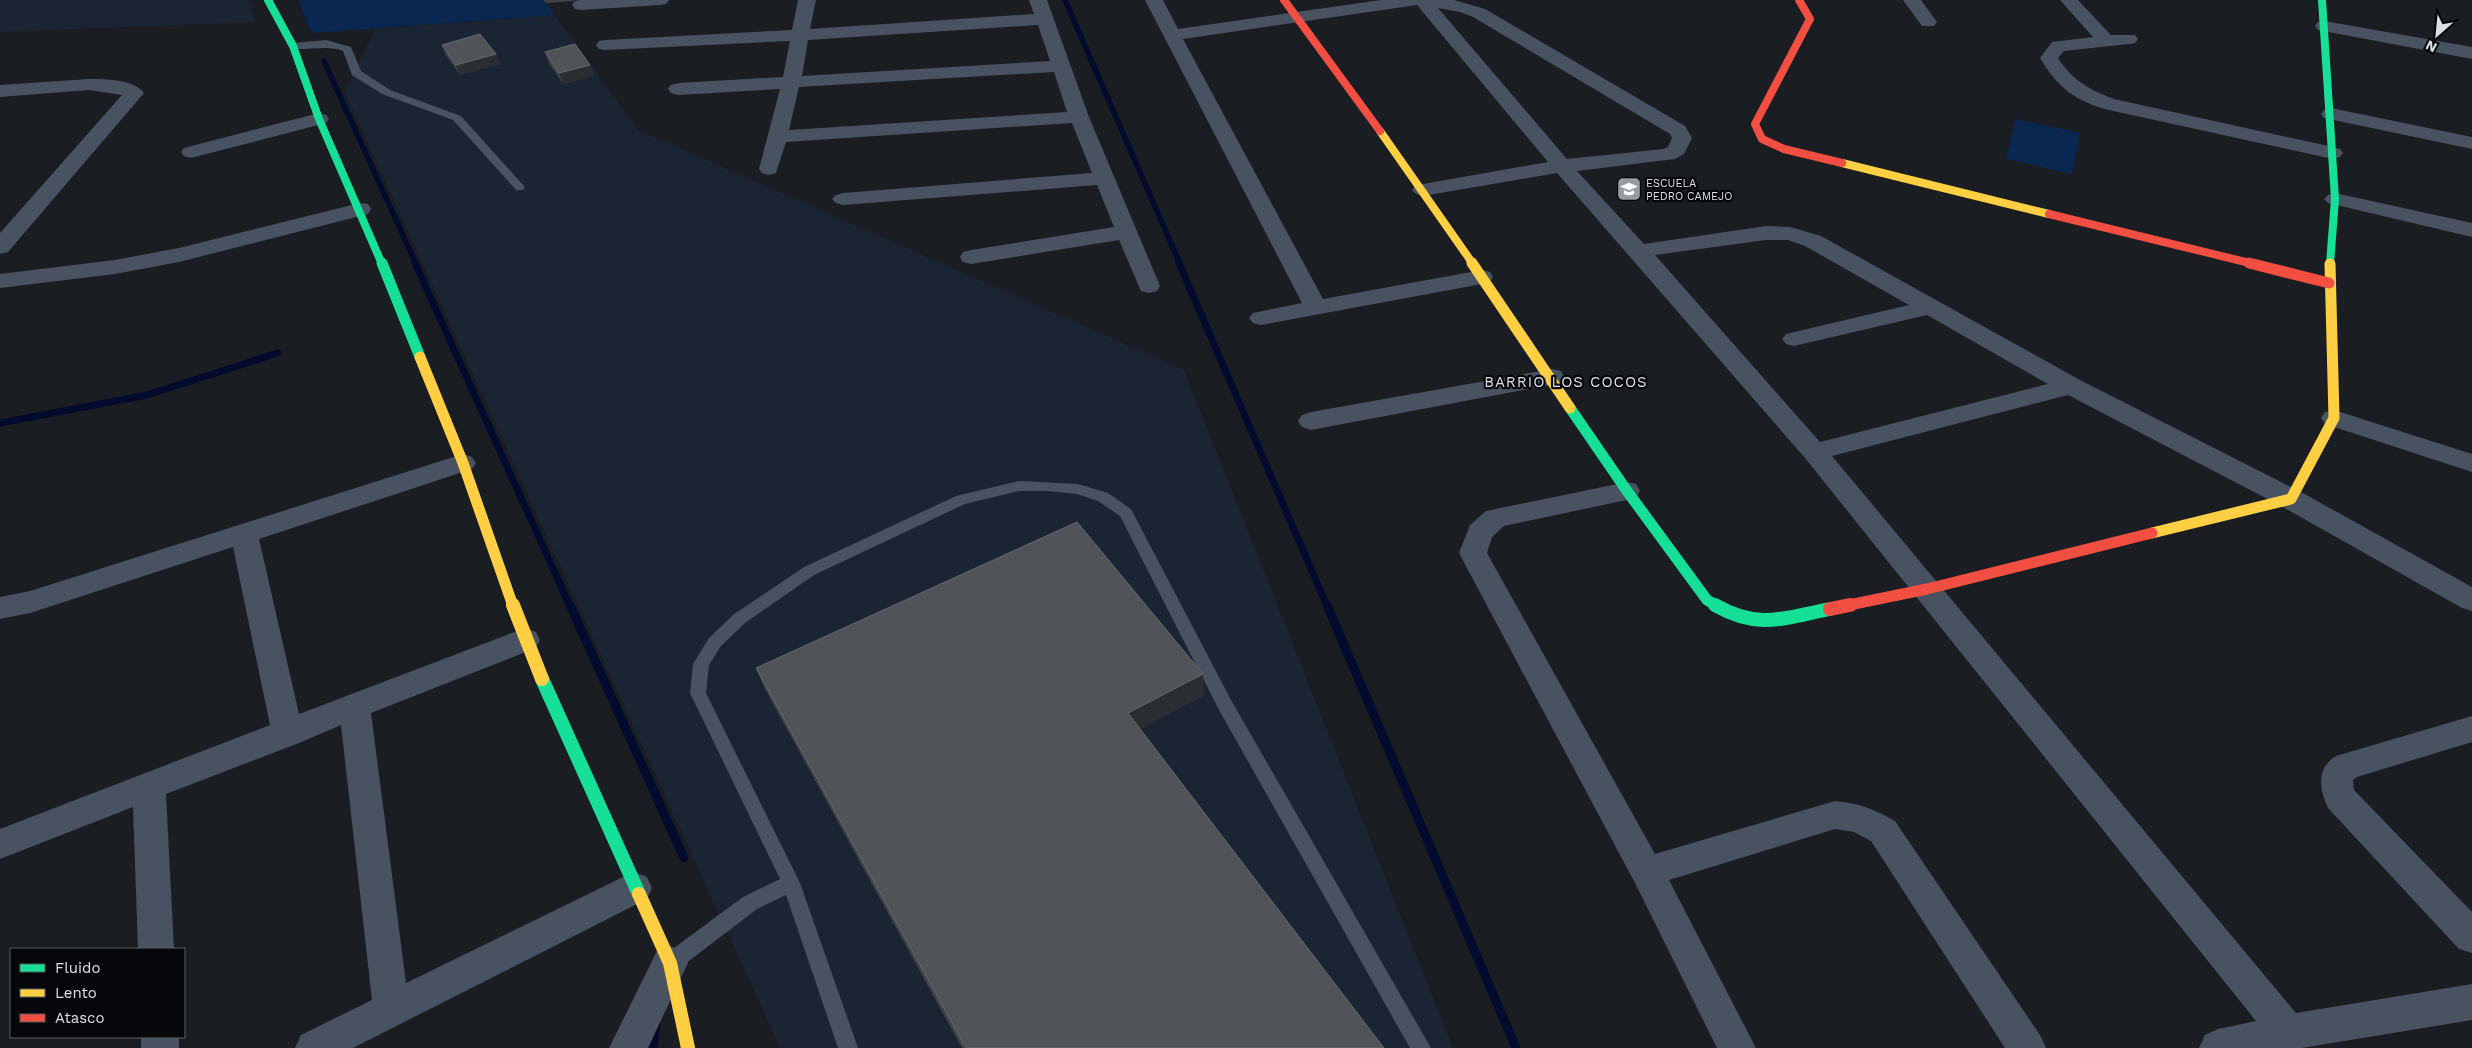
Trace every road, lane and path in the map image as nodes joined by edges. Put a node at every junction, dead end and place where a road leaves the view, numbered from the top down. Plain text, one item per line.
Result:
1 (268, 0) edge
2 (660, 0) edge
3 (807, 0) edge
4 (1038, 0) edge
5 (1154, 0) edge
6 (1284, 0) edge
7 (1421, 0) edge
8 (1798, 0) edge
9 (1912, 0) edge
10 (2070, 0) edge
11 (2322, 0) edge
12 (581, 5) dead end
13 (1296, 17) junction
14 (1045, 19) junction
15 (1928, 22) dead end
16 (2324, 26) junction
17 (802, 35) junction
18 (1172, 35) junction
19 (2129, 39) dead end
20 (2105, 40) junction
21 (605, 45) dead end
22 (293, 46) junction
23 (2472, 53) edge
24 (1061, 66) junction
25 (791, 83) junction
26 (678, 89) dead end
27 (0, 91) edge
28 (2331, 114) junction
29 (1079, 117) junction
30 (319, 119) junction
31 (778, 136) junction
32 (2472, 143) edge
33 (191, 152) dead end
34 (2333, 153) junction
35 (1562, 166) junction
36 (769, 169) dead end
37 (1103, 178) junction
38 (520, 188) dead end
39 (1423, 190) junction
40 (843, 199) dead end
41 (2335, 199) junction
42 (360, 208) junction
43 (2472, 230) edge
44 (1126, 232) junction
45 (0, 247) edge
46 (1639, 251) junction
47 (972, 257) dead end
48 (1482, 277) junction
49 (0, 281) edge
50 (2329, 283) junction
51 (1149, 286) dead end
52 (1315, 306) junction
53 (1930, 307) junction
54 (1261, 318) dead end
55 (1794, 339) dead end
56 (1552, 377) junction
57 (2070, 386) junction
58 (2334, 418) junction
59 (1311, 422) dead end
60 (1814, 452) junction
61 (463, 462) junction
62 (2472, 463) edge
63 (1627, 491) junction
64 (2290, 499) junction
65 (244, 533) junction
66 (1927, 590) junction
67 (2472, 600) edge
68 (0, 608) edge
69 (524, 640) junction
70 (355, 708) junction
71 (2472, 729) edge
72 (288, 734) junction
73 (149, 788) junction
74 (0, 844) edge
75 (1647, 872) junction
76 (791, 883) junction
77 (635, 888) junction
78 (2472, 937) edge
79 (156, 948) edge
80 (670, 964) junction
81 (2472, 1002) edge
82 (391, 1009) junction
83 (2288, 1032) junction
84 (314, 1048) edge
85 (628, 1048) edge
86 (688, 1048) edge
87 (848, 1048) edge
88 (1421, 1048) edge
89 (1737, 1048) edge
90 (2026, 1048) edge
91 (2218, 1048) edge

1 - 22 street
2 - 12 street
3 - 17 street
4 - 14 street
5 - 18 street
6 - 13 street
7 - 13 street
7 - 35 street
7 - 35 street
8 - 50 street
9 - 15 street
10 - 20 street
11 - 16 street
13 - 18 street
13 - 39 street
14 - 17 street
14 - 24 street
16 - 23 street
16 - 28 street
17 - 21 street
17 - 25 street
18 - 52 street
19 - 20 street
20 - 34 street
22 - 30 street
22 - 38 lane
24 - 25 street
24 - 29 street
25 - 26 street
25 - 31 street
27 - 45 street
28 - 32 street
28 - 34 street
29 - 31 street
29 - 37 street
30 - 33 street
30 - 42 street
31 - 36 street
34 - 41 street
35 - 39 street
35 - 46 street
37 - 40 street
37 - 44 street
39 - 48 street
41 - 43 street
41 - 50 street
42 - 49 street
42 - 61 street
44 - 47 street
44 - 51 street
46 - 53 street
46 - 60 street
48 - 52 street
48 - 56 street
50 - 58 street
52 - 54 street
53 - 55 street
53 - 57 street
56 - 59 street
56 - 63 street
57 - 60 street
57 - 64 street
58 - 62 street
58 - 64 street
60 - 66 street
61 - 65 street
61 - 69 street
63 - 66 street
63 - 75 street
64 - 66 street
64 - 67 street
65 - 68 street
65 - 72 street
66 - 83 street
69 - 70 street
69 - 77 street
70 - 72 street
70 - 82 street
71 - 78 street
72 - 73 street
73 - 74 street
73 - 79 street
75 - 89 street
75 - 90 street
76 - 80 lane
76 - 87 lane
76 - 88 lane
77 - 80 street
77 - 82 street
80 - 85 street
80 - 86 street
81 - 83 street
82 - 84 street
83 - 91 street

